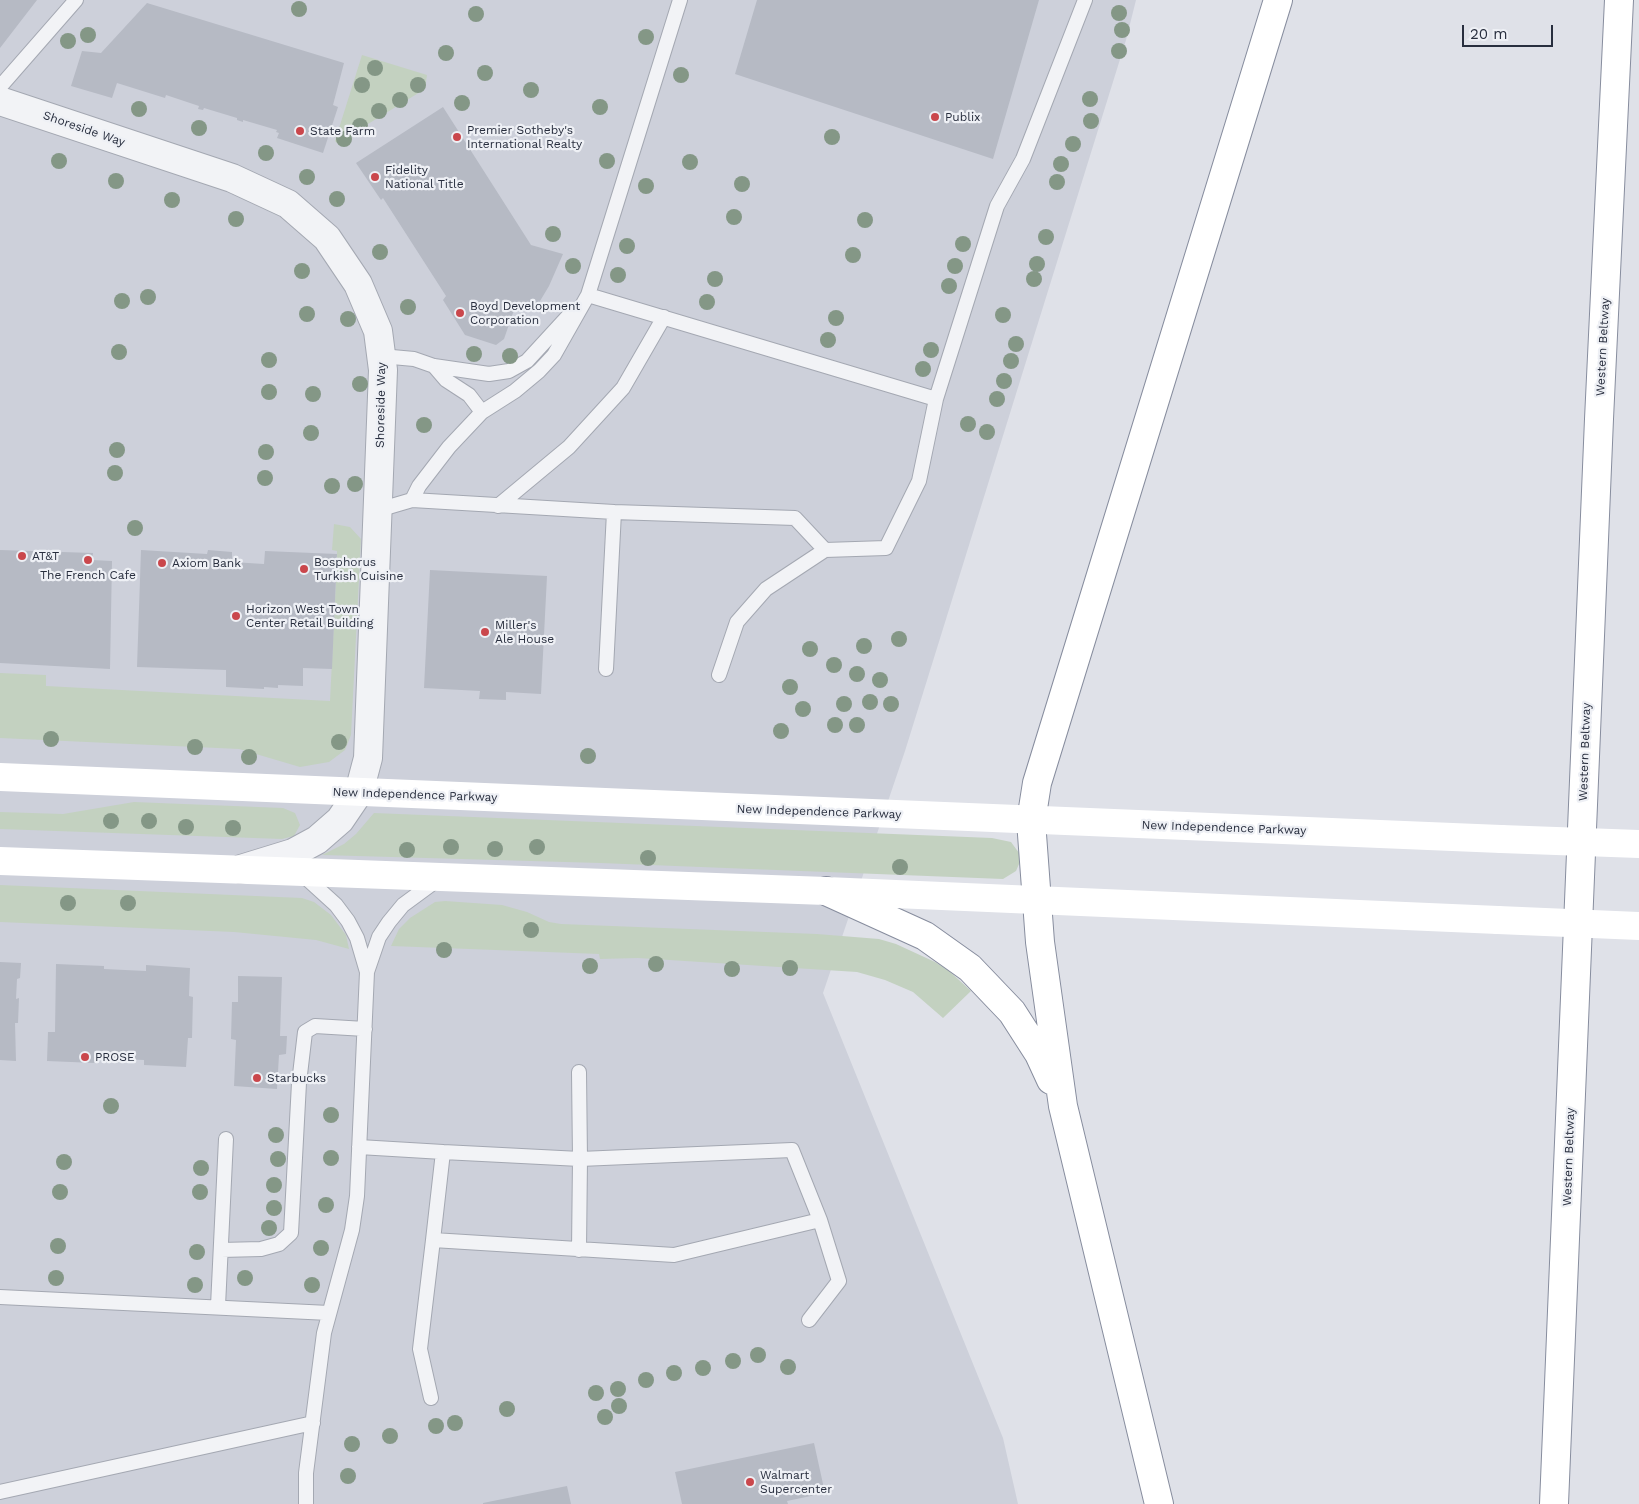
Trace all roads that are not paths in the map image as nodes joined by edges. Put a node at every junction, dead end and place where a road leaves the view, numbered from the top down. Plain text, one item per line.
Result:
1 (76, 0) edge
2 (680, 0) edge
3 (1085, 0) edge
4 (1278, 0) edge
5 (1619, 0) edge
6 (0, 87) edge
7 (0, 101) edge
8 (588, 295) junction
9 (664, 317) junction
10 (381, 356) junction
11 (434, 366) junction
12 (936, 399) junction
13 (482, 412) junction
14 (412, 500) junction
15 (498, 506) junction
16 (378, 510) junction
17 (614, 512) junction
18 (825, 550) junction
19 (606, 668) dead end
20 (718, 675) dead end
21 (0, 777) edge
22 (359, 792) junction
23 (1031, 821) junction
24 (1639, 844) edge
25 (0, 861) edge
26 (235, 871) junction
27 (301, 873) junction
28 (439, 878) junction
29 (826, 891) junction
30 (1037, 900) junction
31 (1639, 926) edge
32 (367, 972) junction
33 (365, 1029) junction
34 (579, 1072) dead end
35 (1063, 1106) junction
36 (226, 1139) dead end
37 (359, 1147) junction
38 (443, 1152) junction
39 (580, 1159) junction
40 (820, 1220) junction
41 (433, 1240) junction
42 (220, 1250) junction
43 (579, 1250) junction
44 (0, 1297) edge
45 (218, 1306) junction
46 (329, 1312) junction
47 (809, 1320) dead end
48 (431, 1398) dead end
49 (312, 1423) junction
50 (0, 1492) edge
51 (306, 1504) edge
52 (1158, 1504) edge
53 (1554, 1504) edge

1 - 6 lane
2 - 8 lane
3 - 12 lane
4 - 23 main road
5 - 53 main road, Western Beltway
7 - 10 street, Shoreside Way
8 - 9 lane
8 - 11 lane
8 - 13 lane
9 - 12 lane
9 - 15 lane
10 - 11 lane
10 - 16 street, Shoreside Way
11 - 13 lane
12 - 18 lane
13 - 14 lane
14 - 15 lane
14 - 16 lane
15 - 17 lane
16 - 22 street, Shoreside Way
17 - 18 lane
17 - 19 lane
18 - 20 lane
21 - 22 main road, New Independence Parkway
22 - 23 main road, New Independence Parkway
22 - 26 street, Shoreside Way
23 - 24 main road, New Independence Parkway, bridge
23 - 30 main road
25 - 26 main road
26 - 27 main road
27 - 28 main road
27 - 32 lane
28 - 29 main road
28 - 32 lane
29 - 30 main road
29 - 35 main road
30 - 31 main road, bridge
30 - 35 main road
32 - 33 lane
33 - 37 lane
33 - 42 lane
34 - 39 lane
35 - 52 main road
36 - 42 lane
37 - 38 lane
37 - 46 lane
38 - 39 lane
38 - 41 lane
39 - 40 lane
39 - 43 lane
40 - 43 lane
40 - 47 lane
41 - 43 lane
41 - 48 lane
42 - 45 lane
44 - 45 lane
45 - 46 lane
46 - 49 lane
49 - 50 lane
49 - 51 lane

